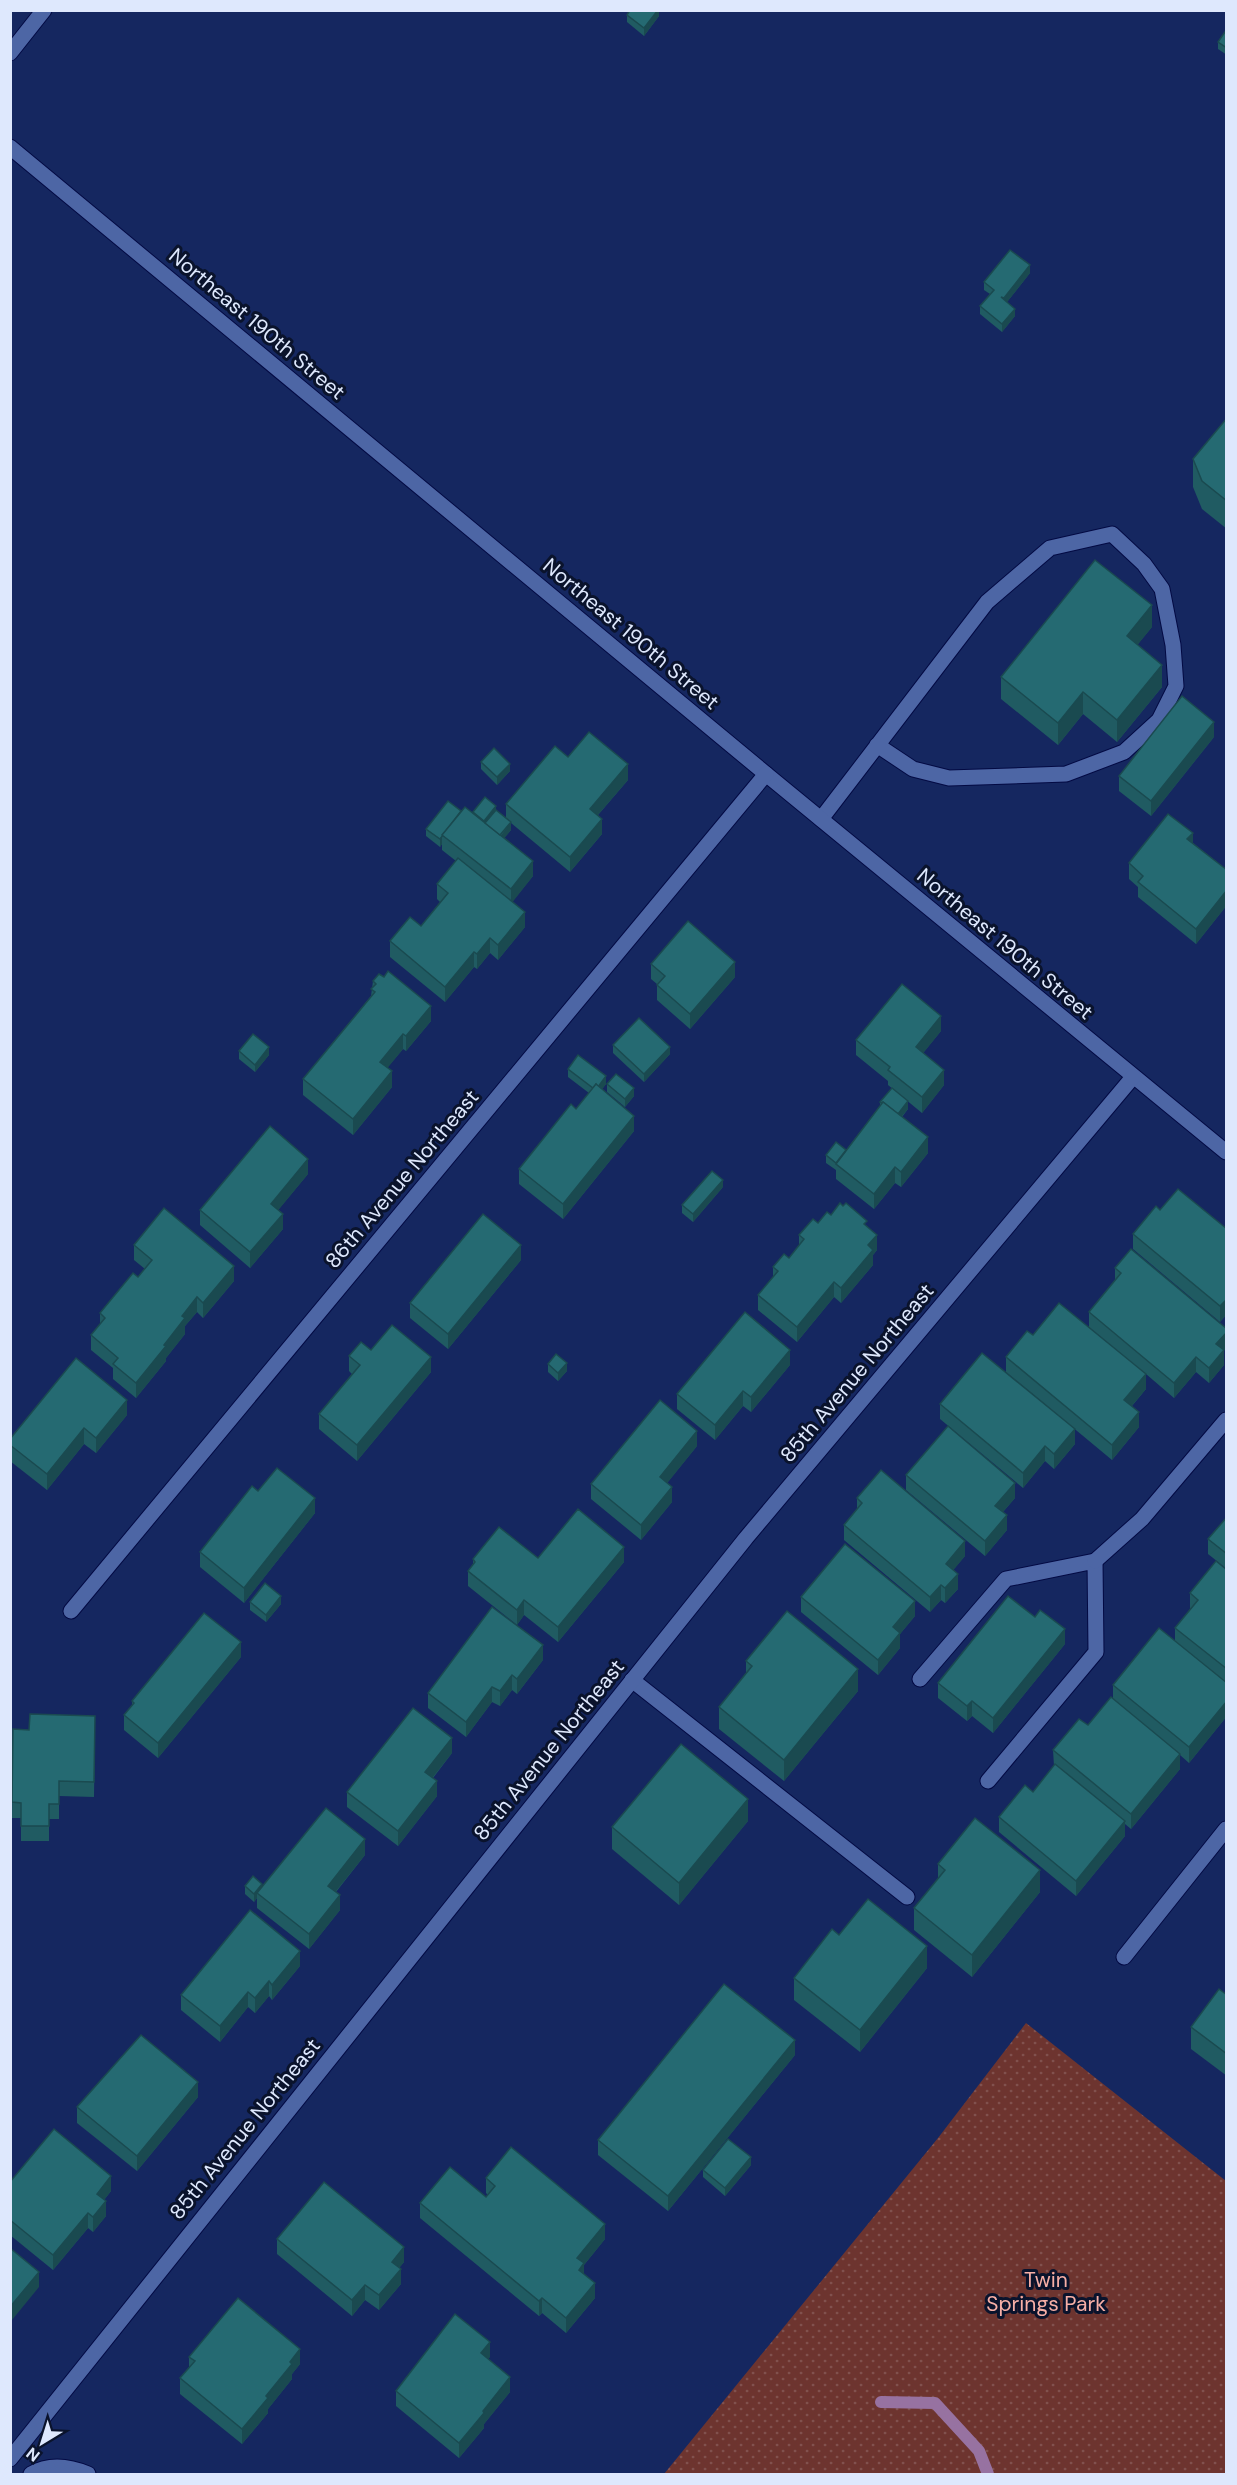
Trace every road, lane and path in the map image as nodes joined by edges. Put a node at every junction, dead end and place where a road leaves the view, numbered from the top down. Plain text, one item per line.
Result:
1 (44, 10) edge
2 (10, 53) edge
3 (10, 147) edge
4 (877, 745) junction
5 (766, 774) junction
6 (820, 819) junction
7 (1133, 1077) junction
8 (1227, 1152) edge
9 (1227, 1420) edge
10 (1095, 1562) junction
11 (71, 1611) dead end
12 (920, 1679) dead end
13 (632, 1680) junction
14 (988, 1781) dead end
15 (1227, 1828) edge
16 (907, 1897) dead end
17 (1124, 1957) dead end
18 (10, 2459) edge
19 (31, 2475) edge
20 (88, 2475) edge

1 - 2 street
3 - 5 street, Northeast 190th Street
4 - 4 street
4 - 6 street
5 - 6 street, Northeast 190th Street
5 - 11 street, 86th Avenue Northeast
6 - 7 street, Northeast 190th Street
7 - 8 street, Northeast 190th Street
7 - 13 street, 85th Avenue Northeast
9 - 10 street
10 - 12 street
10 - 14 street
13 - 16 street
13 - 18 street, 85th Avenue Northeast
15 - 17 street
19 - 20 street

